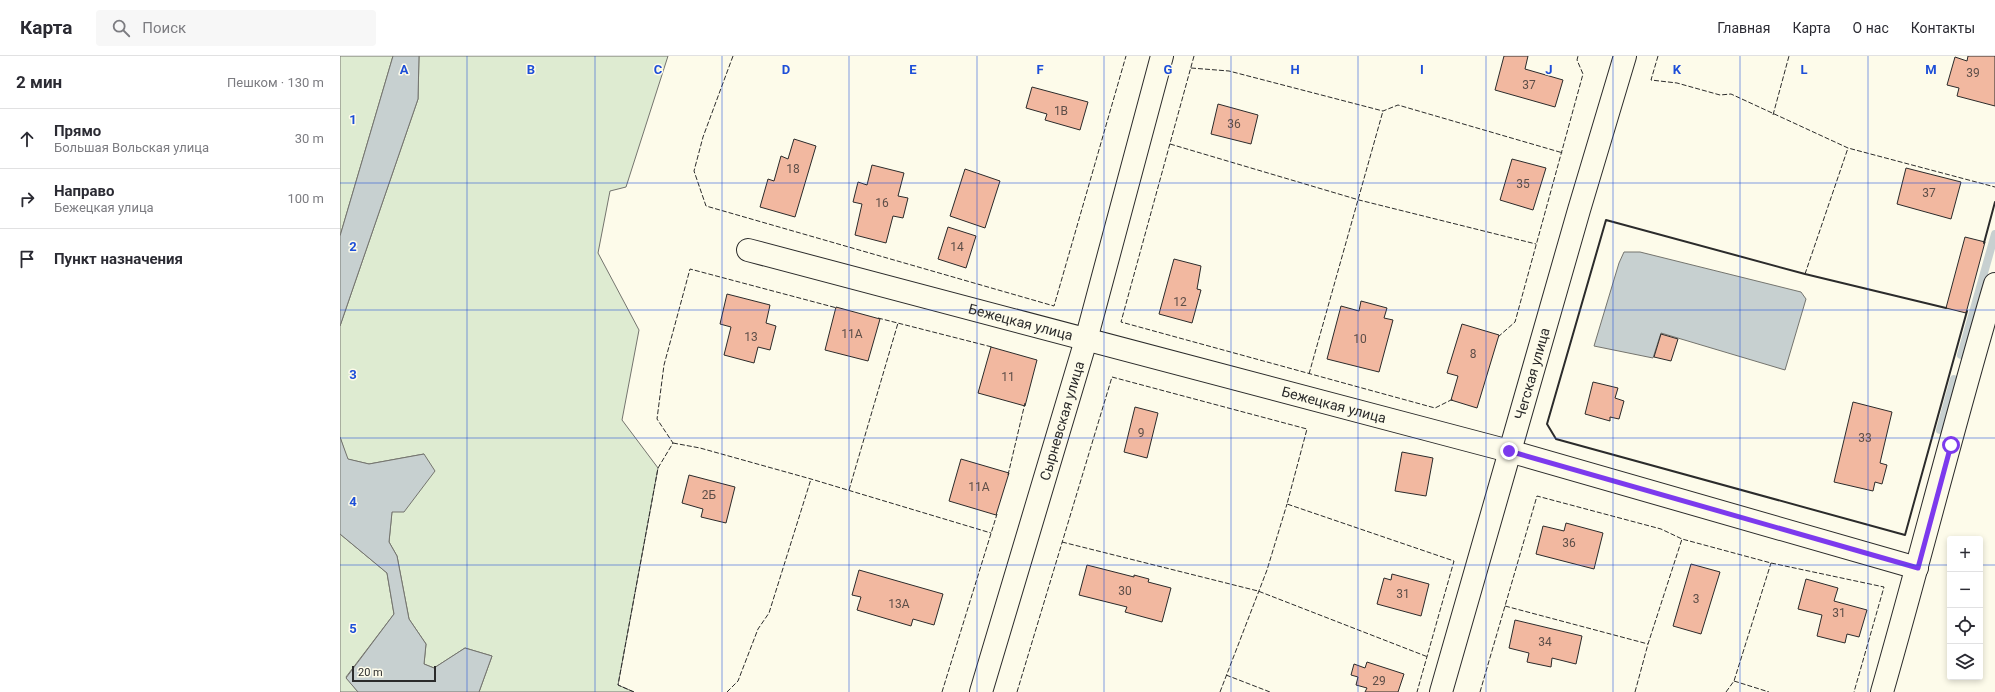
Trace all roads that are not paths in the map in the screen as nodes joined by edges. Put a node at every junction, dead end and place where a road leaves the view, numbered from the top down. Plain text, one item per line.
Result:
1 (1162, 56) edge
2 (1625, 56) edge
3 (748, 250) dead end
4 (1995, 284) edge
5 (1086, 340) junction
6 (1509, 451) junction
7 (1918, 568) junction
8 (981, 692) edge
9 (1441, 692) edge
10 (1882, 692) edge

1 - 5 street, Сырневская улица
2 - 6 street, Чегская улица
3 - 5 street, Бежецкая улица
4 - 7 street
5 - 6 street, Бежецкая улица
5 - 8 street, Сырневская улица
6 - 7 street, Бежецкая улица
6 - 9 street, Чегская улица
7 - 10 street

